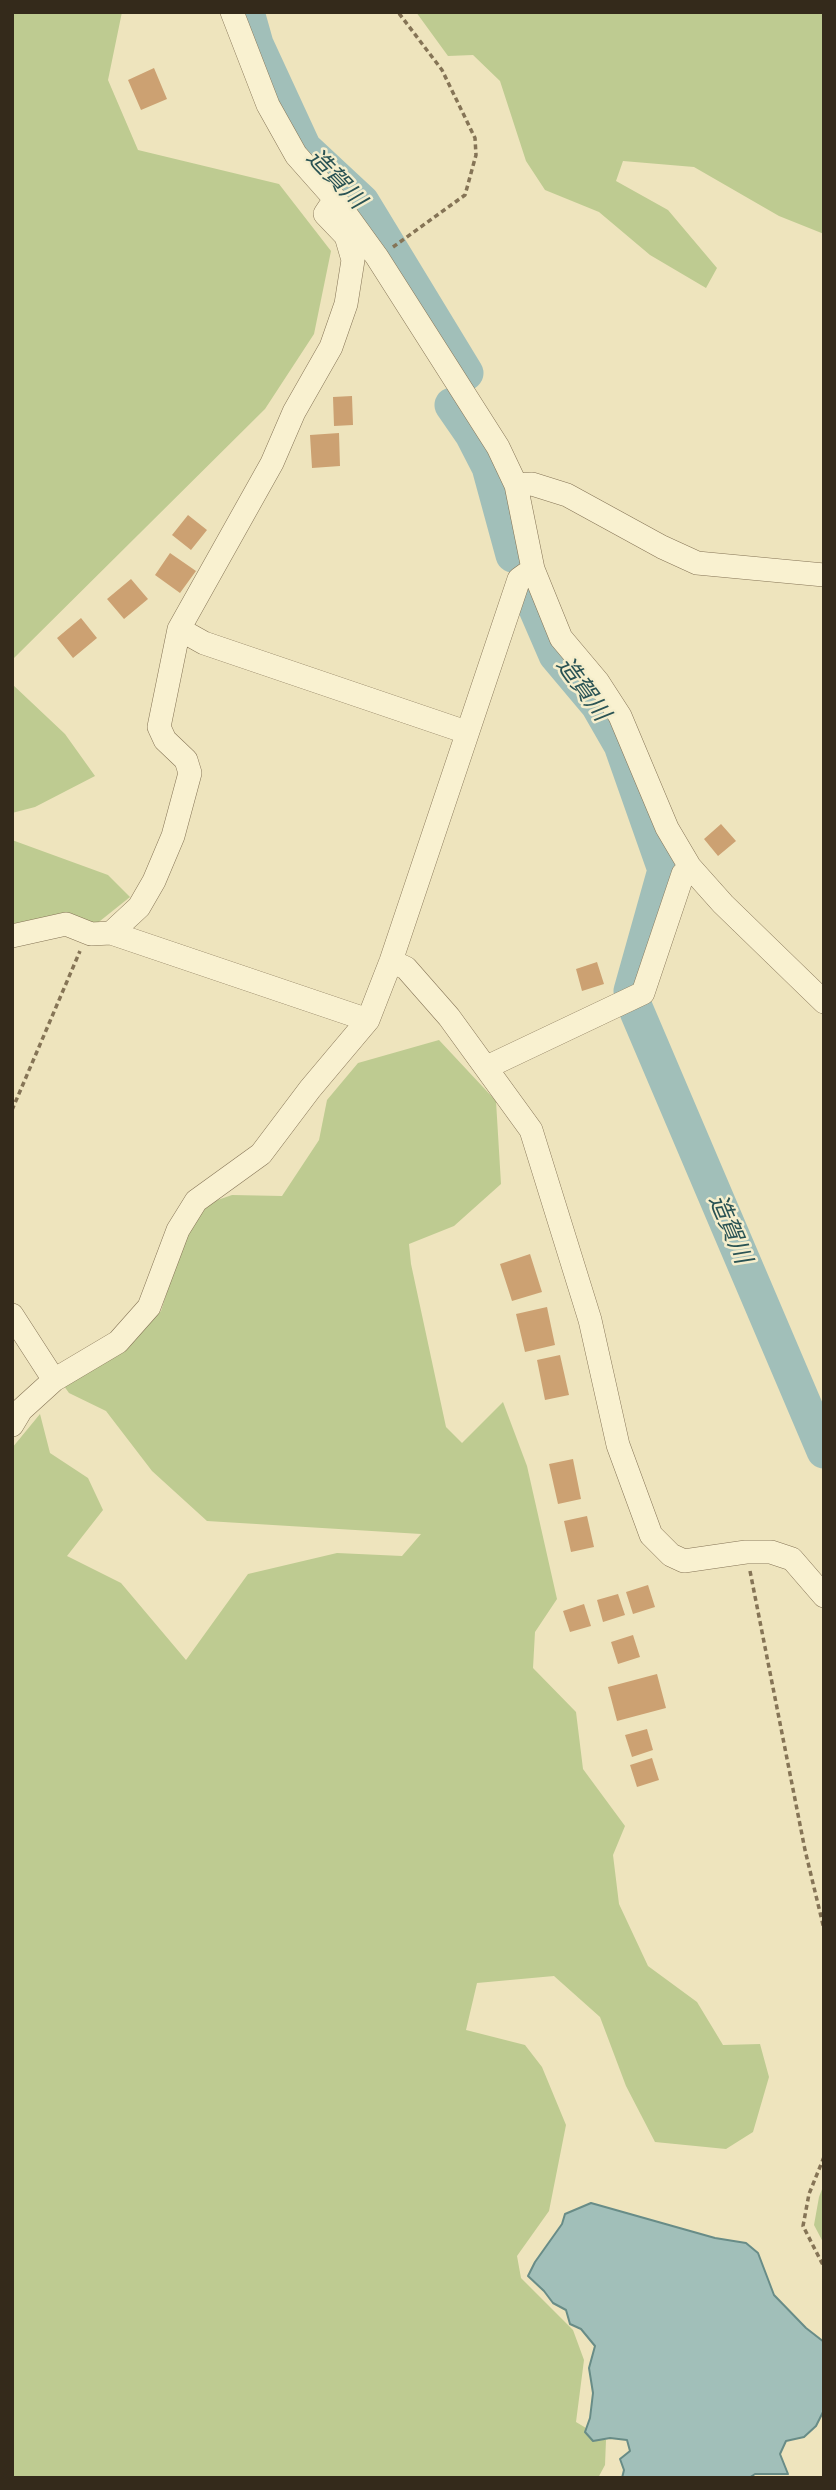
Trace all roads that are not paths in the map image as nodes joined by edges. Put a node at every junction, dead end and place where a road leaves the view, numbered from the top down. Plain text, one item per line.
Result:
1 (232, 12) edge
2 (335, 198) junction
3 (516, 485) junction
4 (533, 569) junction
5 (824, 575) edge
6 (179, 629) junction
7 (467, 732) junction
8 (690, 867) junction
9 (101, 933) junction
10 (12, 936) edge
11 (391, 961) junction
12 (824, 1002) edge
13 (368, 1020) junction
14 (487, 1067) junction
15 (12, 1315) edge
16 (54, 1380) junction
17 (12, 1425) edge
18 (824, 1596) edge

1 - 2 street
2 - 3 street
2 - 6 street
3 - 4 street
3 - 5 street
4 - 7 street
4 - 8 street
6 - 7 street
6 - 9 street
7 - 11 street
8 - 12 street
8 - 14 street
9 - 10 street
9 - 13 street
11 - 13 street
11 - 14 street
13 - 16 street
14 - 18 street
15 - 16 street
16 - 17 street

